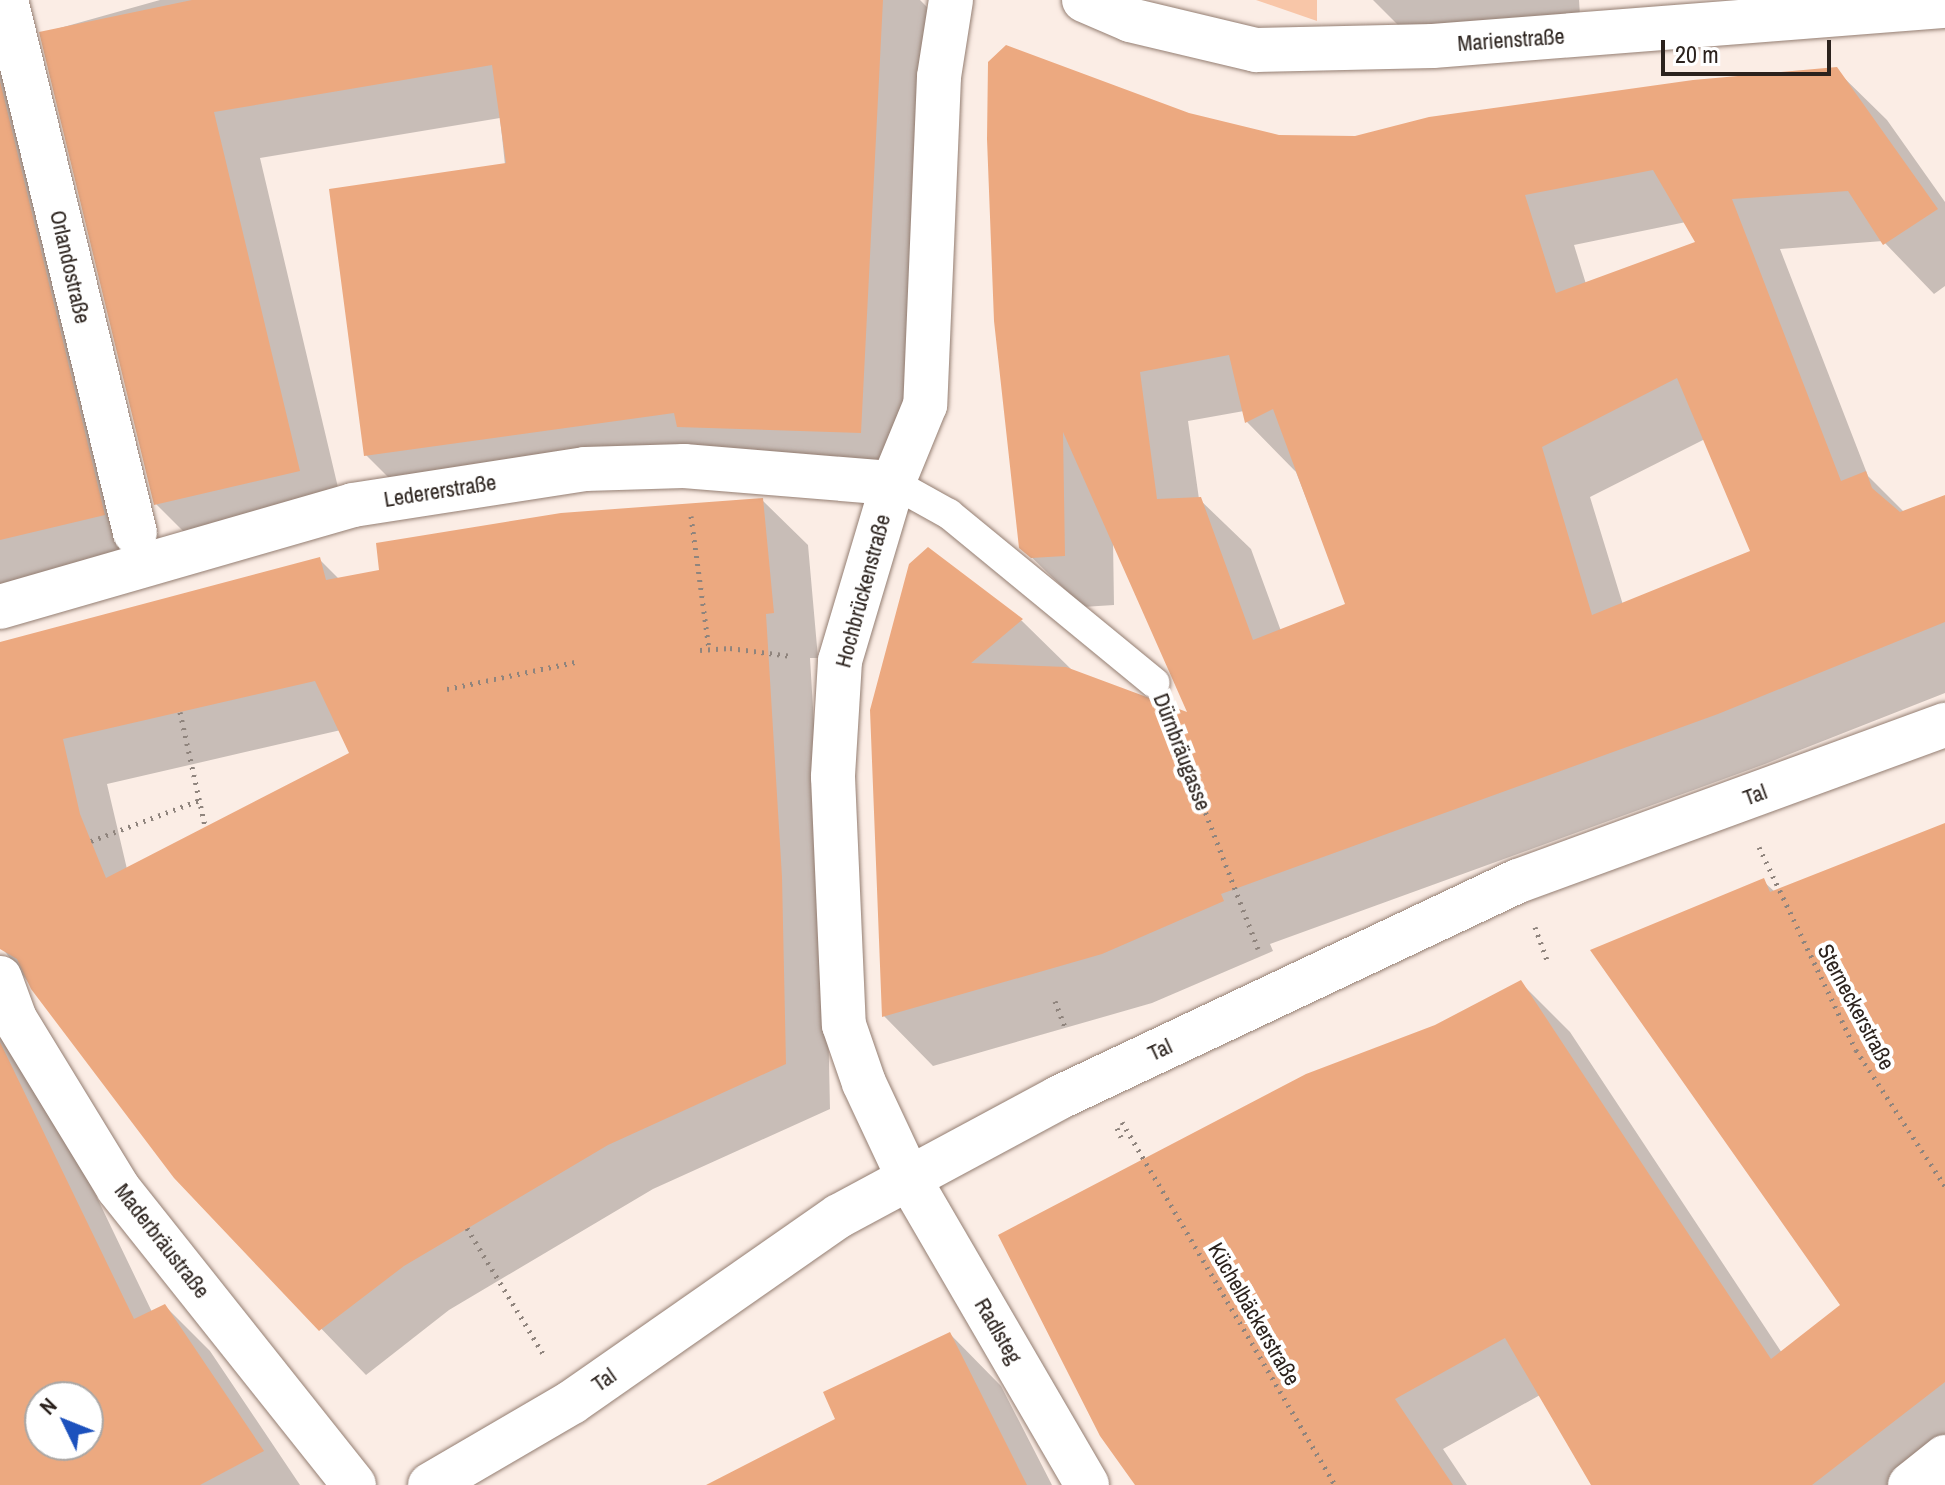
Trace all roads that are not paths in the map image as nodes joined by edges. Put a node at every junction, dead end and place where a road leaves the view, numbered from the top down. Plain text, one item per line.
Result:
1 (6, 0) edge
2 (951, 0) edge
3 (1084, 0) edge
4 (1942, 19) edge
5 (893, 483) junction
6 (135, 533) dead end
7 (0, 607) edge
8 (1155, 683) road end
9 (1945, 725) edge
10 (0, 978) edge
11 (908, 1177) junction
12 (1945, 1457) edge
13 (354, 1485) edge
14 (430, 1485) edge
15 (1087, 1485) edge
16 (1910, 1485) edge

1 - 6 street, Orlandostraße
2 - 5 street, Hochbrückenstraße
3 - 4 street, Marienstraße
5 - 7 street, Ledererstraße
5 - 8 lane, Dürnbräugasse
5 - 11 street, Hochbrückenstraße
9 - 11 street, Tal
10 - 13 street, Maderbräustraße
11 - 14 street, Tal
11 - 15 street, Radlsteg
12 - 16 street

